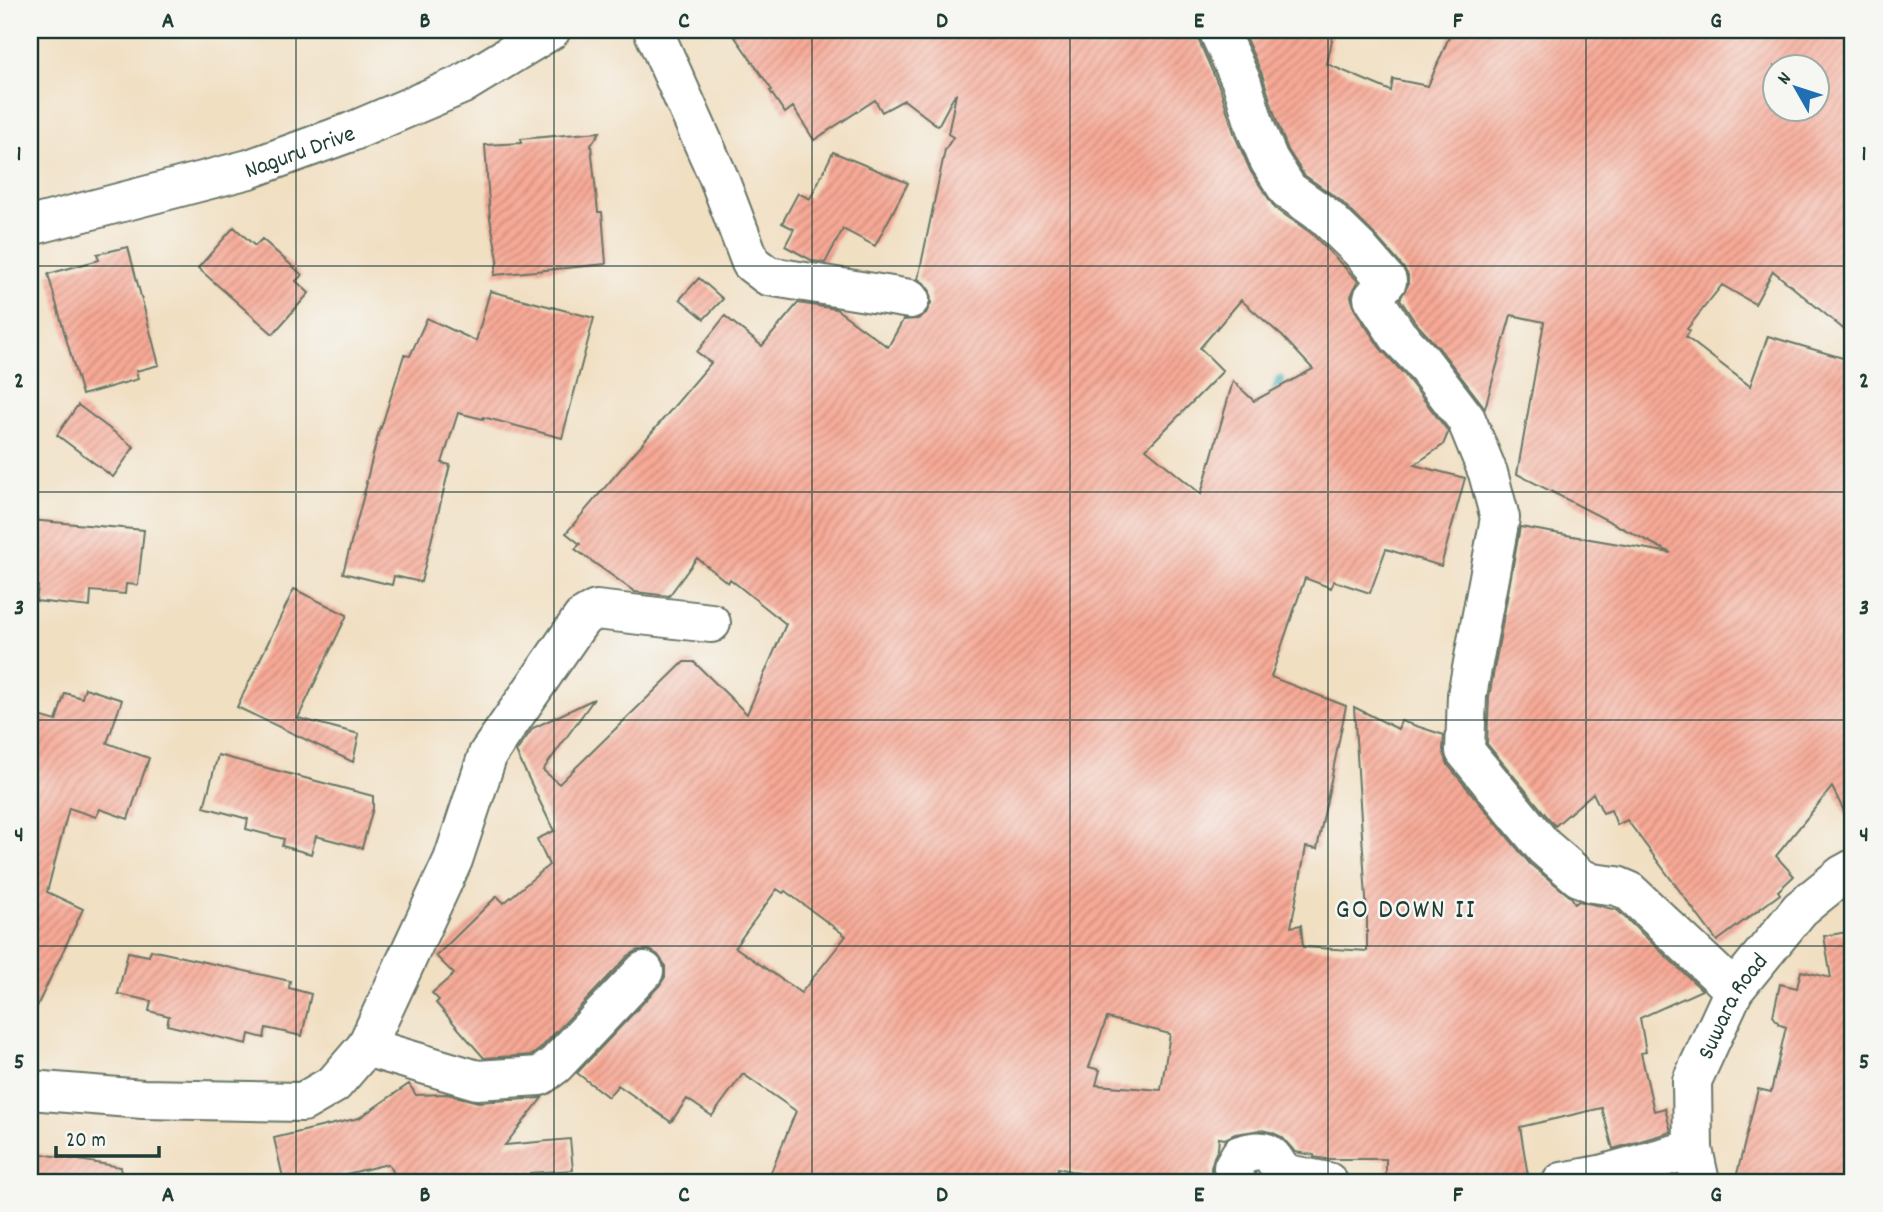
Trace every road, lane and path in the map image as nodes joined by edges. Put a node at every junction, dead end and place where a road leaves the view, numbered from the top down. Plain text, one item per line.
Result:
1 (551, 30) edge
2 (653, 30) edge
3 (1218, 30) edge
4 (30, 226) edge
5 (909, 299) dead end
6 (711, 623) dead end
7 (1853, 869) edge
8 (644, 971) dead end
9 (1734, 990) junction
10 (366, 1047) junction
11 (30, 1090) edge
12 (1697, 1166) edge
13 (1280, 1178) edge
14 (1237, 1182) edge
15 (1328, 1182) edge
16 (1562, 1182) edge

1 - 4 street, Naguru Drive
2 - 5 street
3 - 9 street
6 - 10 street
7 - 9 street, Suwara Road
8 - 10 street
9 - 12 street, Suwara Road
10 - 11 street
12 - 16 street
13 - 14 street
13 - 15 street

